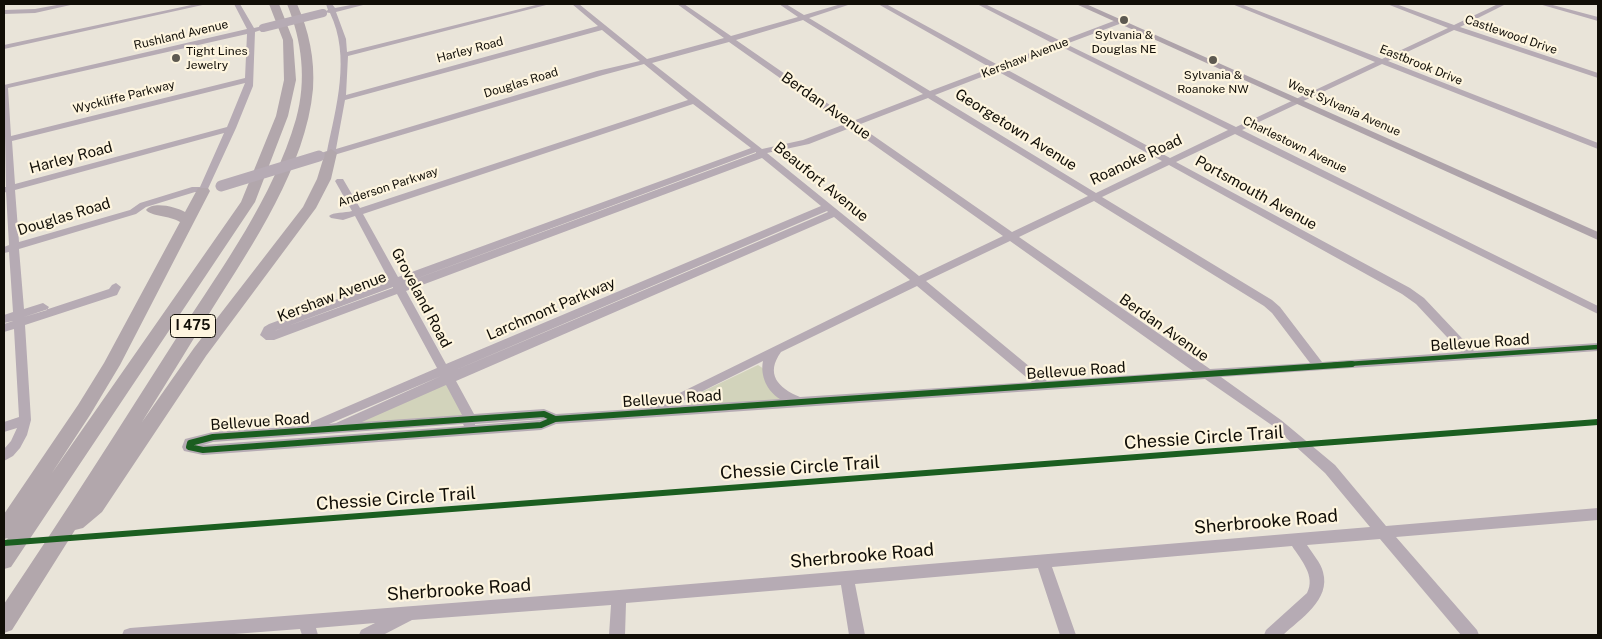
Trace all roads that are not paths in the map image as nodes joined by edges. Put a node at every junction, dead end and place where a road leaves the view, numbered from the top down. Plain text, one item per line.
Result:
1 (72, 4) edge
2 (204, 4) edge
3 (236, 4) edge
4 (274, 4) edge
5 (292, 4) edge
6 (364, 4) edge
7 (532, 4) edge
8 (547, 4) edge
9 (575, 4) edge
10 (680, 4) edge
11 (782, 4) edge
12 (848, 4) edge
13 (881, 4) edge
14 (980, 4) edge
15 (1080, 4) edge
16 (1236, 4) edge
17 (1390, 4) edge
18 (1503, 4) edge
19 (1542, 4) edge
20 (331, 7) edge
21 (4, 12) edge
22 (803, 17) junction
23 (1598, 19) edge
24 (1120, 21) junction
25 (603, 27) junction
26 (1453, 28) junction
27 (251, 30) junction
28 (730, 39) junction
29 (1062, 44) junction
30 (4, 47) edge
31 (344, 52) junction
32 (647, 62) junction
33 (1382, 62) junction
34 (998, 68) junction
35 (250, 76) junction
36 (1598, 76) edge
37 (4, 87) edge
38 (929, 94) junction
39 (342, 98) junction
40 (692, 99) junction
41 (1299, 102) junction
42 (852, 124) junction
43 (232, 128) junction
44 (1238, 131) junction
45 (5, 138) edge
46 (1598, 146) edge
47 (760, 152) junction
48 (325, 155) junction
49 (1170, 162) junction
50 (340, 181) dead end
51 (8, 189) edge
52 (203, 191) junction
53 (1095, 196) junction
54 (356, 209) junction
55 (153, 210) junction
56 (832, 210) junction
57 (133, 212) junction
58 (187, 220) junction
59 (1009, 236) junction
60 (1598, 236) edge
61 (10, 248) edge
62 (917, 280) junction
63 (397, 285) junction
64 (1598, 310) edge
65 (19, 318) junction
66 (4, 319) edge
67 (4, 328) edge
68 (783, 345) junction
69 (1598, 346) edge
70 (1471, 356) junction
71 (1319, 366) junction
72 (1242, 372) junction
73 (1207, 374) junction
74 (445, 375) junction
75 (1046, 386) junction
76 (1241, 398) junction
77 (801, 403) junction
78 (648, 413) junction
79 (25, 420) junction
80 (469, 424) junction
81 (4, 428) edge
82 (331, 435) junction
83 (295, 438) junction
84 (4, 456) edge
85 (1598, 514) edge
86 (4, 530) edge
87 (1383, 532) junction
88 (63, 533) junction
89 (1296, 540) junction
90 (4, 560) edge
91 (1044, 561) junction
92 (847, 578) junction
93 (619, 598) junction
94 (411, 613) junction
95 (4, 623) edge
96 (308, 628) edge
97 (130, 635) edge
98 (368, 635) edge
99 (617, 635) edge
100 (857, 635) edge
101 (1068, 635) edge
102 (1272, 635) edge
103 (1471, 635) edge

1 - 21 street
2 - 30 street
3 - 27 street
4 - 90 highway, I 475
5 - 88 highway, I 475
6 - 20 street, Rushland Avenue
7 - 31 street
8 - 31 street
9 - 25 street, Beaufort Avenue
10 - 28 street, Berdan Avenue
11 - 22 street, Georgetown Avenue
12 - 22 street, Douglas Road
13 - 34 street, Portsmouth Avenue
14 - 29 street, Charlestown Avenue
15 - 24 main road, West Sylvania Avenue
16 - 33 street, Eastbrook Drive
17 - 26 street, Castlewood Drive
18 - 26 street, Roanoke Road
19 - 23 street
20 - 27 street, Rushland Avenue, bridge
20 - 31 street
22 - 28 street, Douglas Road
22 - 38 street, Georgetown Avenue
24 - 29 street, Kershaw Avenue
24 - 41 main road, West Sylvania Avenue
25 - 32 street, Beaufort Avenue
25 - 39 street, Harley Road
26 - 33 street, Roanoke Road
26 - 36 street, Castlewood Drive
27 - 35 street
27 - 37 street, Rushland Avenue
28 - 32 street, Douglas Road
28 - 42 street, Berdan Avenue
29 - 34 street, Kershaw Avenue
29 - 44 street, Charlestown Avenue
31 - 39 street
32 - 40 street, Beaufort Avenue
32 - 48 street, Douglas Road
33 - 41 street, Roanoke Road
33 - 46 street, Eastbrook Drive
34 - 38 street, Kershaw Avenue
34 - 49 street, Portsmouth Avenue
35 - 43 street
35 - 45 street, Wyckliffe Parkway
37 - 45 street
38 - 42 street, Kershaw Avenue
38 - 53 street, Georgetown Avenue
39 - 48 street
40 - 47 street, Beaufort Avenue
40 - 54 street, Anderson Parkway
41 - 44 street, Roanoke Road
41 - 60 main road, West Sylvania Avenue
42 - 47 street, Kershaw Avenue
42 - 59 street, Berdan Avenue
43 - 51 street, Harley Road
43 - 52 street
44 - 49 street, Roanoke Road
44 - 64 street, Charlestown Avenue
45 - 51 street
47 - 56 street, Beaufort Avenue
47 - 63 street, Kershaw Avenue
48 - 52 street, Douglas Road, bridge
48 - 88 highway
49 - 53 street, Roanoke Road
49 - 70 street, Portsmouth Avenue
50 - 54 street, Groveland Road
51 - 61 street
52 - 55 street, Douglas Road
52 - 57 street, Douglas Road
52 - 58 highway
53 - 59 street, Roanoke Road
53 - 71 street, Georgetown Avenue
54 - 63 street, Groveland Road
55 - 57 street, Douglas Road
55 - 58 highway
56 - 62 street, Beaufort Avenue
56 - 74 street, Larchmont Parkway
57 - 61 street, Douglas Road
58 - 86 highway
59 - 62 street, Roanoke Road
59 - 73 street, Berdan Avenue
61 - 65 street
62 - 68 street, Roanoke Road
62 - 75 street, Beaufort Avenue
63 - 63 street, Kershaw Avenue
63 - 74 street, Groveland Road
65 - 65 street
65 - 66 street
65 - 67 street
65 - 79 street
68 - 77 street, Roanoke Road
68 - 78 street, Roanoke Road
69 - 70 street, Bellevue Road
70 - 71 street, Bellevue Road
71 - 72 street, Bellevue Road
72 - 73 street, Bellevue Road
72 - 76 street
73 - 75 street, Bellevue Road
73 - 76 street, Berdan Avenue
74 - 80 street, Groveland Road
74 - 82 street, Larchmont Parkway
74 - 83 street, Larchmont Parkway
75 - 77 street, Bellevue Road
76 - 87 street, Berdan Avenue
77 - 78 street, Bellevue Road
78 - 80 street, Bellevue Road
79 - 81 street
79 - 84 street
80 - 82 street, Bellevue Road
82 - 83 street, Bellevue Road
83 - 83 street, Bellevue Road
85 - 87 street, Sherbrooke Road
87 - 89 street, Sherbrooke Road
87 - 103 street, Berdan Avenue
88 - 95 highway, I 475
89 - 91 street, Sherbrooke Road
89 - 102 street
91 - 92 street, Sherbrooke Road
91 - 101 street
92 - 93 street, Sherbrooke Road
92 - 100 street
93 - 94 street, Sherbrooke Road
93 - 99 street
94 - 96 street, Sherbrooke Road
94 - 98 street
96 - 97 street, Sherbrooke Road

